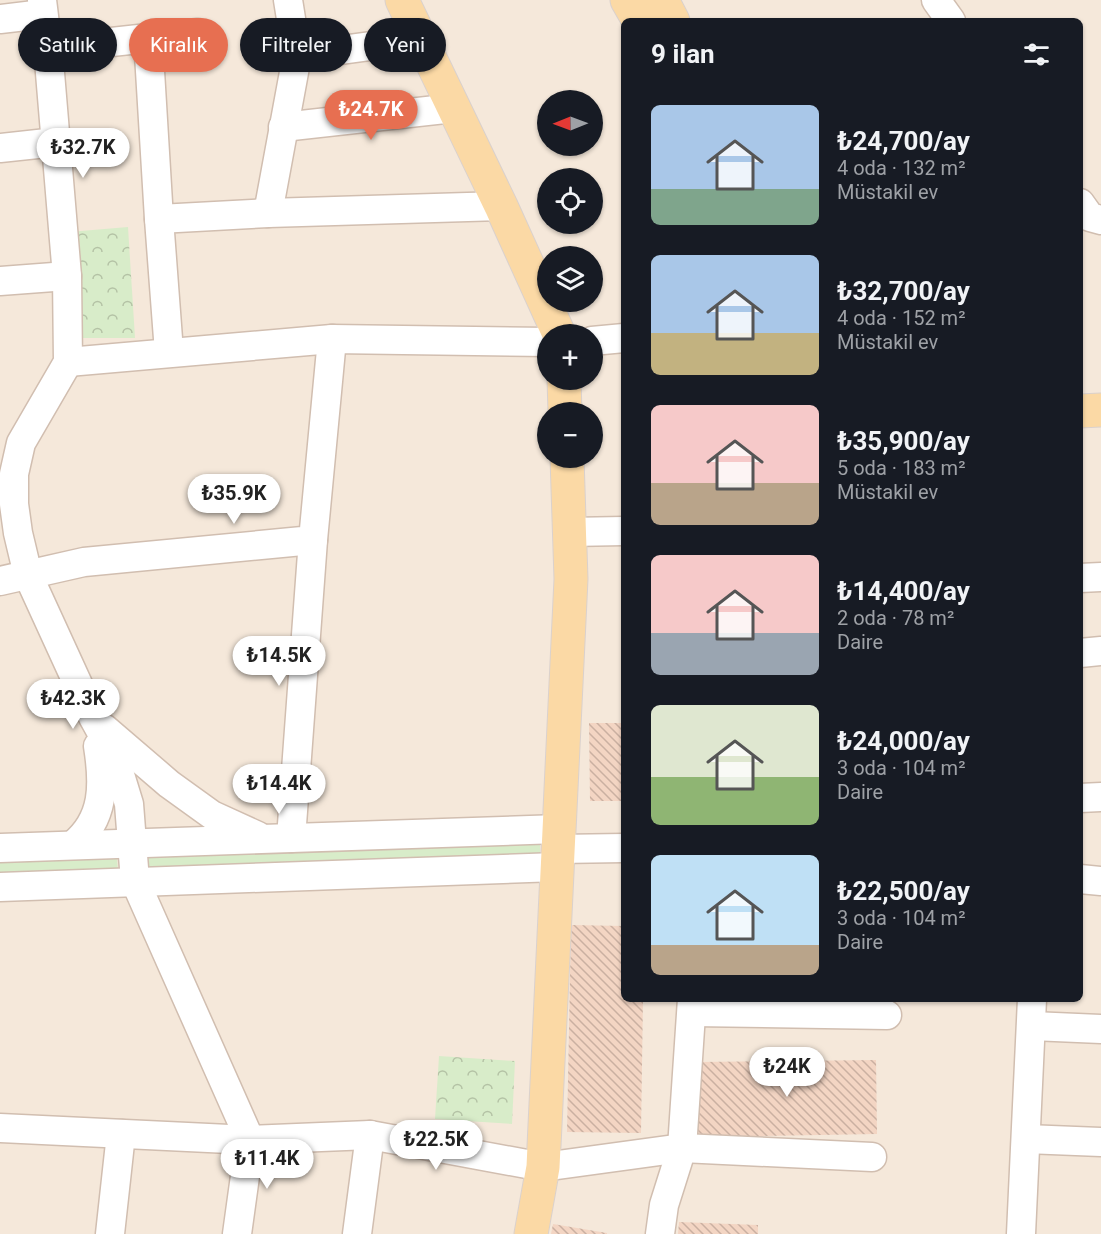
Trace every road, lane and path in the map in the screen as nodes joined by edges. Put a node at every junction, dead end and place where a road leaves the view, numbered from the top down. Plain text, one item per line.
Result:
1 (288, 0) edge
2 (402, 0) edge
3 (627, 0) edge
4 (662, 0) edge
5 (42, 7) edge
6 (291, 18) edge
7 (411, 18) edge
8 (637, 18) edge
9 (672, 18) edge
10 (0, 19) edge
11 (50, 72) edge
12 (150, 72) edge
13 (294, 72) edge
14 (437, 72) edge
15 (454, 108) junction
16 (283, 127) junction
17 (56, 142) junction
18 (0, 148) edge
19 (501, 206) junction
20 (1083, 207) edge
21 (268, 213) junction
22 (159, 219) junction
23 (1101, 220) edge
24 (67, 276) junction
25 (0, 281) edge
26 (554, 324) edge
27 (332, 339) junction
28 (621, 339) edge
29 (603, 340) edge
30 (537, 342) edge
31 (169, 352) junction
32 (68, 362) junction
33 (1101, 410) edge
34 (1083, 411) edge
35 (567, 468) edge
36 (7, 502) edge
37 (621, 531) edge
38 (569, 532) junction
39 (314, 540) junction
40 (28, 575) junction
41 (1101, 577) edge
42 (1083, 578) edge
43 (0, 581) edge
44 (1101, 651) edge
45 (1083, 653) edge
46 (93, 717) junction
47 (1101, 797) edge
48 (1083, 798) edge
49 (291, 838) junction
50 (263, 839) junction
51 (132, 843) junction
52 (73, 845) junction
53 (0, 848) edge
54 (558, 848) junction
55 (621, 848) edge
56 (1083, 879) edge
57 (135, 881) junction
58 (1101, 881) edge
59 (0, 887) edge
60 (692, 1005) edge
61 (1032, 1012) edge
62 (887, 1015) dead end
63 (1101, 1029) edge
64 (0, 1128) edge
65 (122, 1134) junction
66 (370, 1135) junction
67 (1026, 1139) junction
68 (250, 1140) junction
69 (1101, 1142) edge
70 (682, 1148) junction
71 (872, 1157) dead end
72 (543, 1167) junction
73 (110, 1234) edge
74 (237, 1234) edge
75 (357, 1234) edge
76 (531, 1234) edge
77 (660, 1234) edge
78 (1021, 1234) edge

1 - 6 street
2 - 7 main road
3 - 8 main road
4 - 9 main road
5 - 10 street
11 - 17 street
12 - 22 street
13 - 16 street
14 - 15 main road
15 - 16 street
15 - 19 main road
16 - 21 street
17 - 18 street
17 - 24 street
19 - 21 street
19 - 26 main road
20 - 23 street
21 - 22 street
22 - 31 street
24 - 25 street
24 - 32 street
27 - 30 street
27 - 31 street
27 - 39 street
28 - 29 street
31 - 32 street
32 - 36 street
33 - 34 main road
35 - 38 main road
36 - 40 street
37 - 38 street
38 - 54 main road
39 - 40 street
39 - 49 street
40 - 43 street
40 - 46 street
41 - 42 street
44 - 45 street
46 - 50 street
46 - 51 street
46 - 52 street
47 - 48 street
49 - 50 street
49 - 54 street
50 - 51 street
51 - 52 street
51 - 57 street
52 - 53 street
54 - 55 street
54 - 57 street
54 - 72 main road
56 - 58 street
57 - 59 street
57 - 68 street
60 - 62 street
60 - 70 street
61 - 63 street
61 - 67 street
64 - 65 street
65 - 68 street
65 - 73 street
66 - 68 street
66 - 72 street
66 - 75 street
67 - 69 street
67 - 78 street
68 - 74 street
70 - 71 street
70 - 72 street
70 - 77 street
72 - 76 main road

